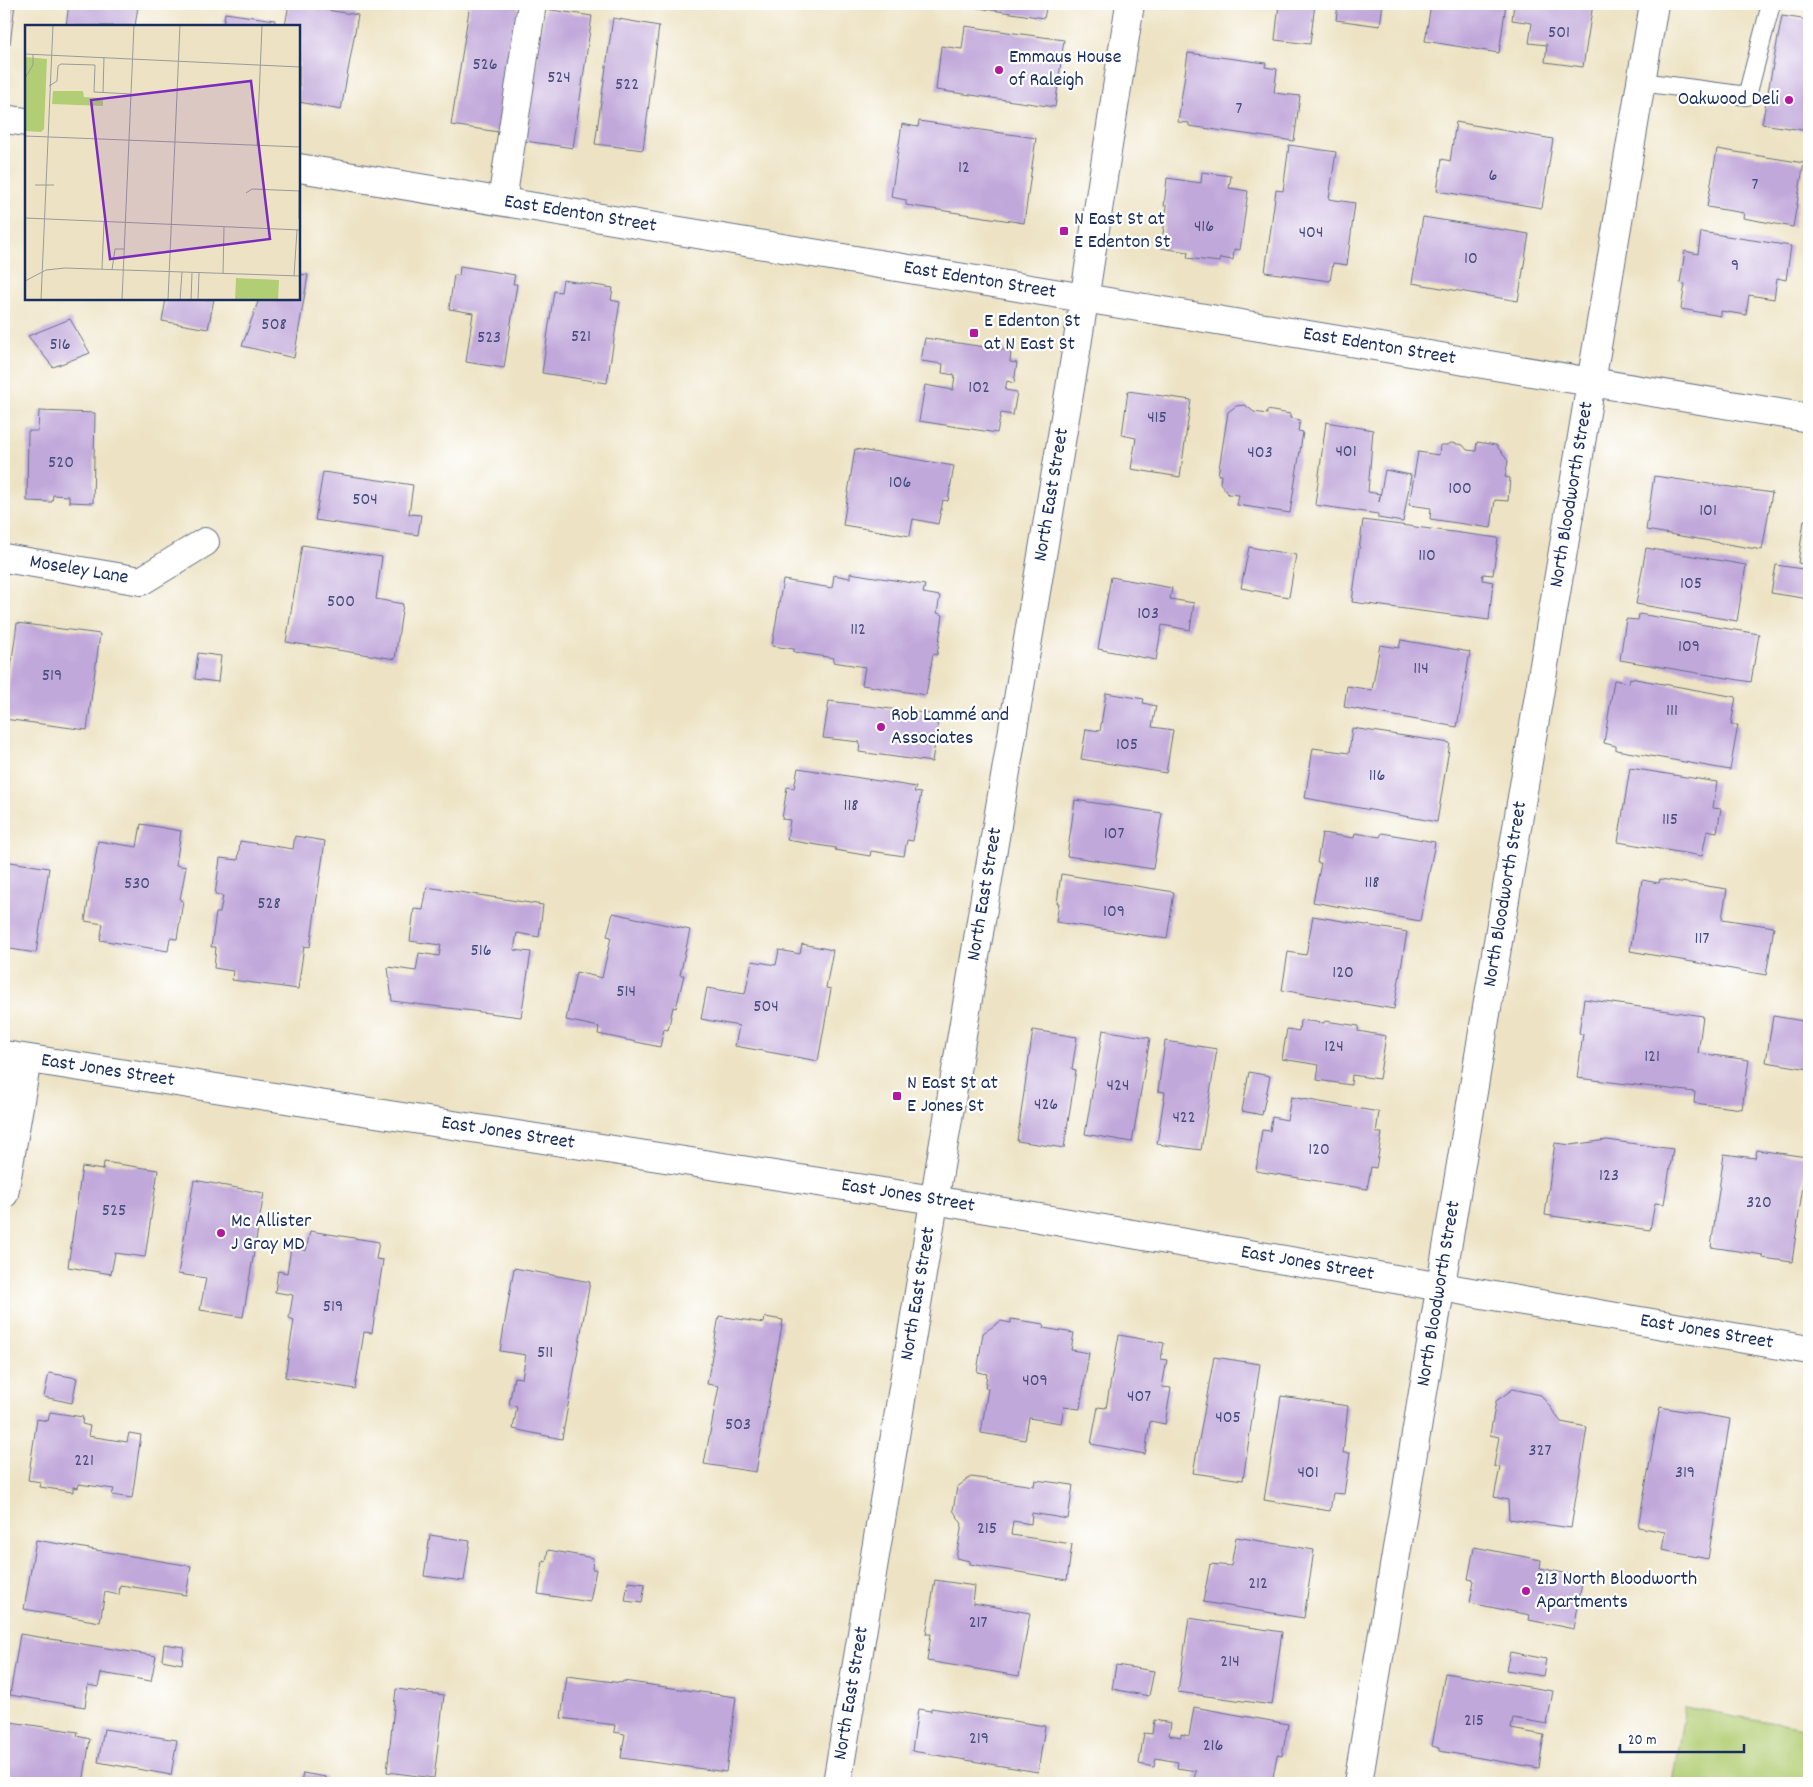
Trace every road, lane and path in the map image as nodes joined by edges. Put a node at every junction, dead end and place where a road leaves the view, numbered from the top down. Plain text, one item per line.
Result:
1 (532, 4) edge
2 (1130, 4) edge
3 (1654, 4) edge
4 (1771, 4) edge
5 (1640, 82) junction
6 (4, 119) edge
7 (25, 122) edge
8 (300, 168) edge
9 (502, 201) junction
10 (1084, 298) junction
11 (1591, 382) junction
12 (1809, 418) edge
13 (205, 542) dead end
14 (4, 558) edge
15 (15, 1057) edge
16 (4, 1194) edge
17 (934, 1200) junction
18 (1441, 1287) junction
19 (1809, 1350) edge
20 (837, 1783) edge
21 (1358, 1783) edge

1 - 9 street
2 - 10 street, North East Street
3 - 5 street, North Bloodworth Street
4 - 5 lane
5 - 11 street, North Bloodworth Street
6 - 7 street
8 - 9 street, East Edenton Street
9 - 10 street, East Edenton Street
10 - 11 street, East Edenton Street
10 - 17 street, North East Street
11 - 12 street, East Edenton Street
11 - 18 street, North Bloodworth Street
13 - 14 street, Moseley Lane
15 - 16 street
15 - 17 street, East Jones Street
17 - 18 street, East Jones Street
17 - 20 street, North East Street
18 - 19 street, East Jones Street
18 - 21 street, North Bloodworth Street

